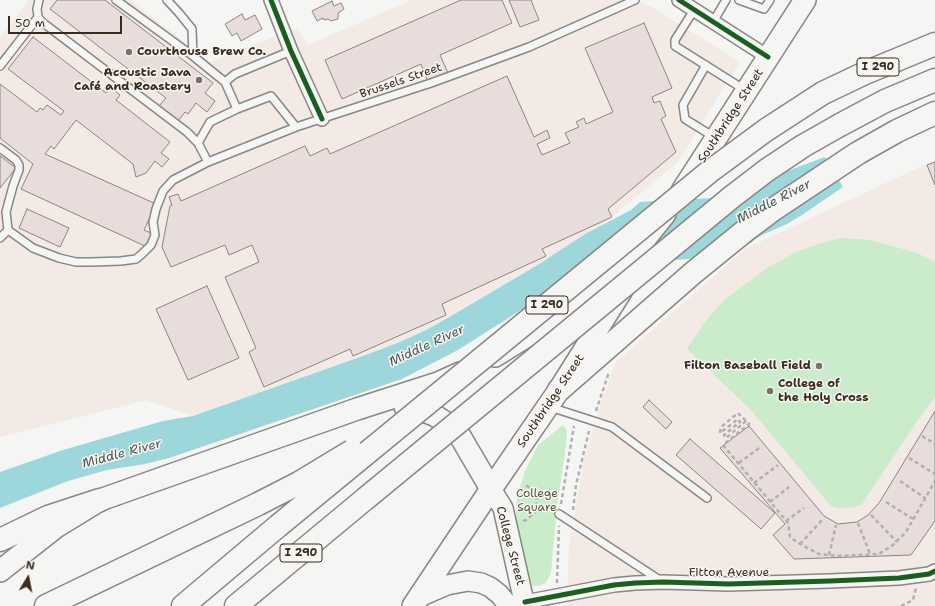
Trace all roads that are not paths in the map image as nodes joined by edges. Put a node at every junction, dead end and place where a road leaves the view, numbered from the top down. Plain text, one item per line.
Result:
1 (39, 0) edge
2 (116, 0) edge
3 (167, 0) edge
4 (271, 0) edge
5 (635, 0) edge
6 (679, 0) edge
7 (726, 0) edge
8 (770, 0) edge
9 (805, 0) edge
10 (743, 1) edge
11 (694, 10) junction
12 (38, 16) junction
13 (713, 22) junction
14 (935, 44) edge
15 (291, 51) junction
16 (193, 56) junction
17 (768, 57) junction
18 (706, 65) junction
19 (0, 66) edge
20 (935, 80) edge
21 (224, 82) junction
22 (747, 91) junction
23 (237, 109) junction
24 (935, 113) edge
25 (322, 119) junction
26 (296, 127) junction
27 (716, 138) junction
28 (198, 144) junction
29 (0, 148) edge
30 (208, 162) junction
31 (682, 192) junction
32 (8, 230) junction
33 (0, 238) edge
34 (554, 398) junction
35 (430, 402) junction
36 (357, 409) junction
37 (491, 489) junction
38 (707, 498) dead end
39 (100, 500) junction
40 (559, 514) road end
41 (0, 540) edge
42 (0, 571) edge
43 (935, 571) edge
44 (663, 582) junction
45 (416, 601) edge
46 (519, 605) edge
47 (46, 606) edge
48 (183, 606) edge
49 (236, 606) edge

1 - 12 lane
2 - 16 lane
3 - 16 lane
4 - 15 street
5 - 25 lane, Brussels Street
6 - 11 street
7 - 13 lane
8 - 10 lane
9 - 17 main road, Southbridge Street
11 - 13 street
11 - 18 lane
12 - 19 lane
12 - 28 lane
13 - 17 street
14 - 35 highway, I 290, bridge
15 - 21 lane
15 - 25 street
16 - 21 lane
17 - 22 main road, Southbridge Street
18 - 22 lane
18 - 27 lane
20 - 49 highway, I 290, bridge
21 - 23 lane
22 - 27 main road, Southbridge Street
23 - 26 lane
23 - 28 lane
24 - 34 highway
25 - 26 lane, Brussels Street
26 - 30 lane, Brussels Street
27 - 31 main road, Southbridge Street
28 - 30 lane
29 - 32 lane
30 - 32 lane, Brussels Street
31 - 34 main road, Southbridge Street, bridge
31 - 36 main road, Southbridge Street, bridge
32 - 33 lane
34 - 37 main road, Southbridge Street
34 - 38 lane
35 - 47 highway, bridge
35 - 48 highway, I 290, bridge
36 - 37 main road
36 - 39 main road
37 - 45 main road, Southbridge Street
37 - 46 street, College Street
39 - 41 highway
39 - 42 main road
40 - 44 lane
43 - 44 street, Fitton Avenue
44 - 46 street, Fitton Avenue
45 - 46 street, College Street

